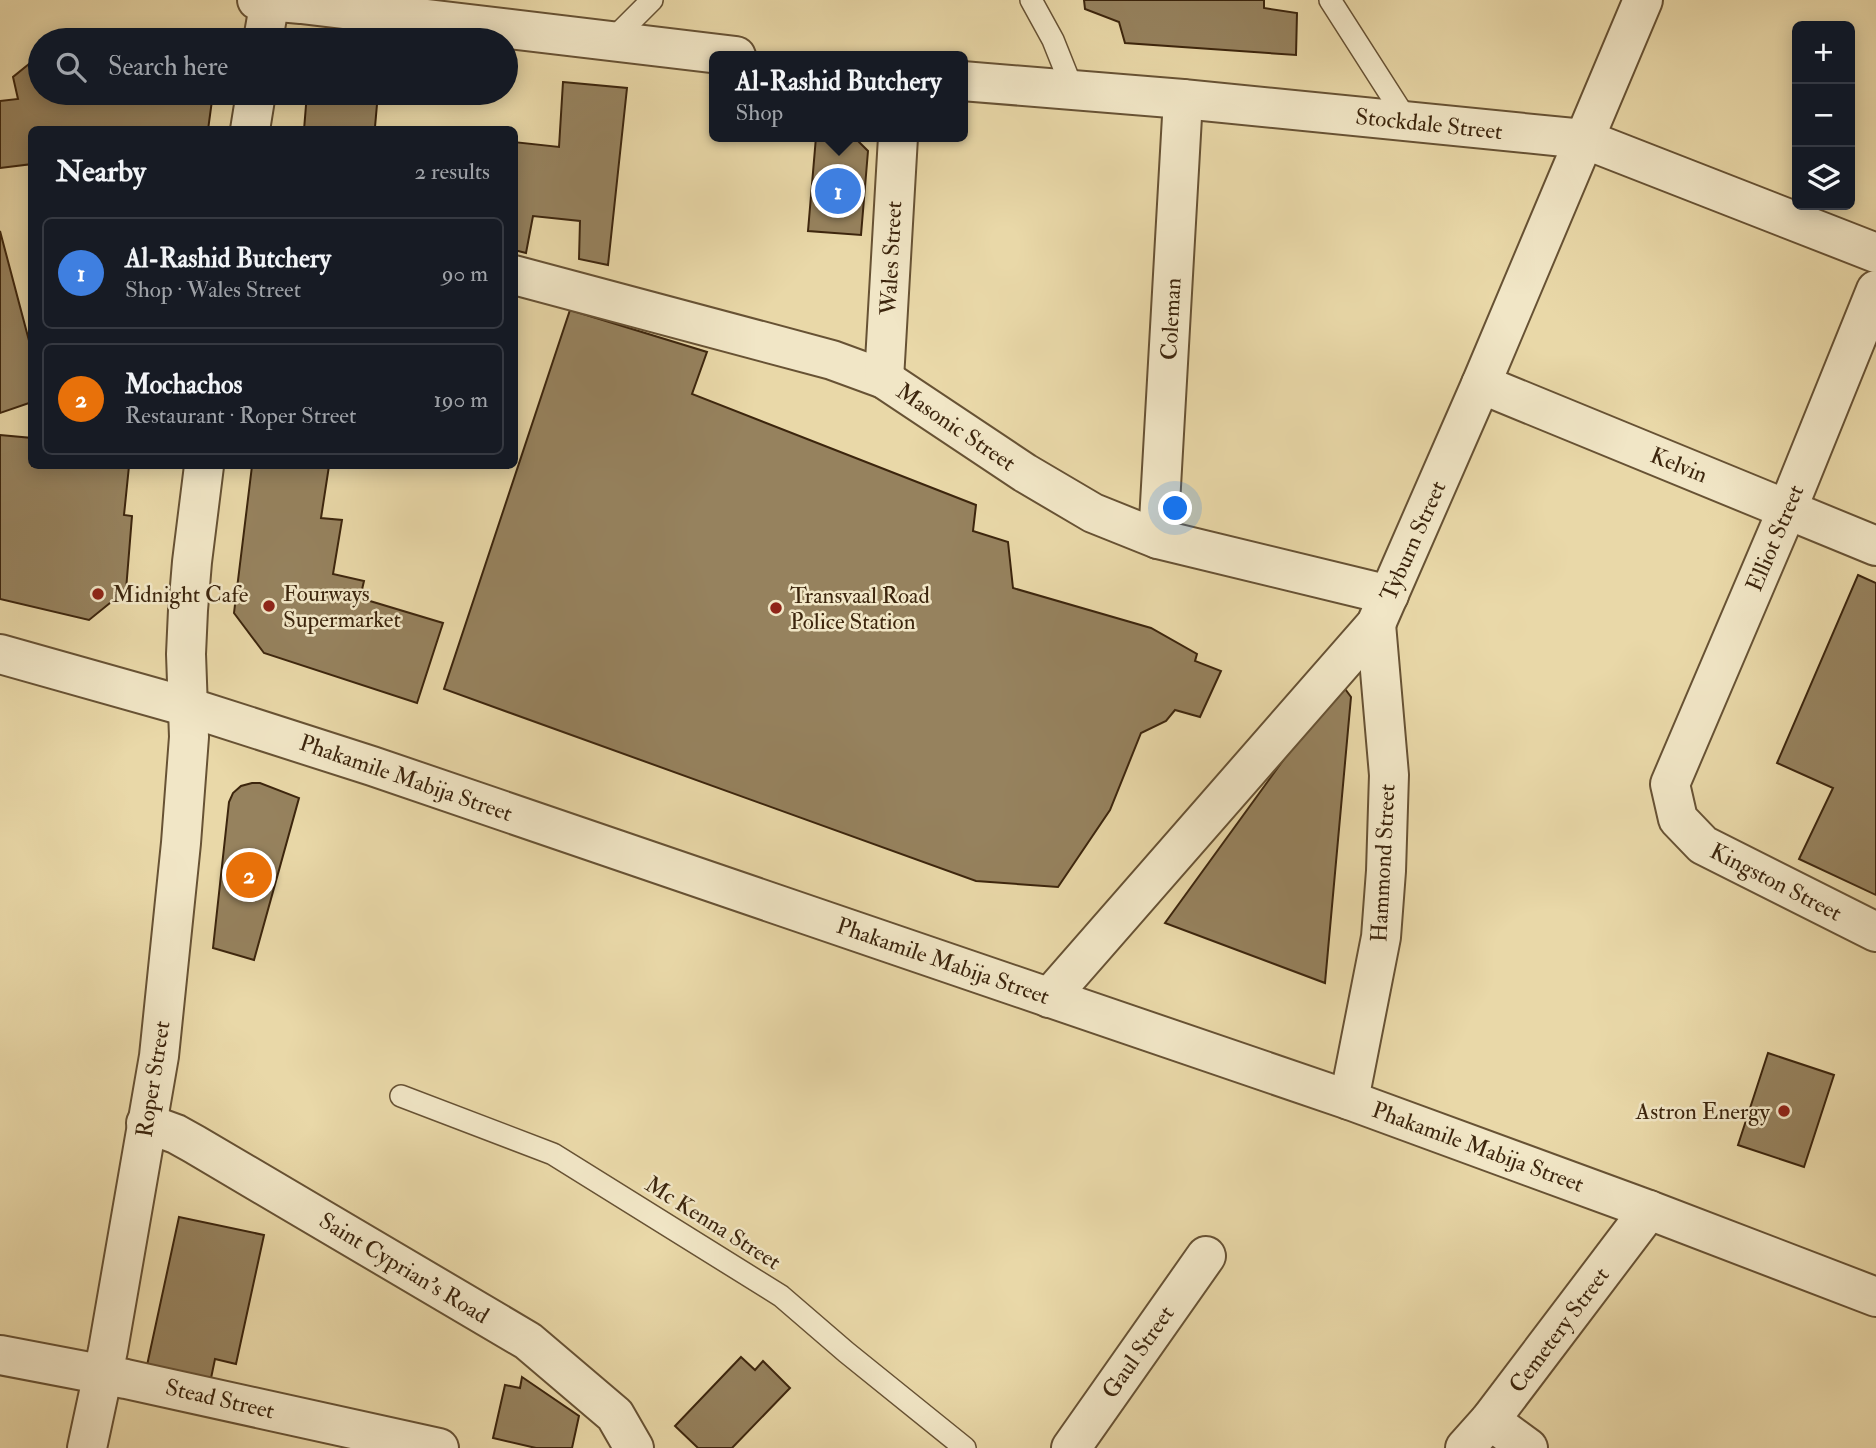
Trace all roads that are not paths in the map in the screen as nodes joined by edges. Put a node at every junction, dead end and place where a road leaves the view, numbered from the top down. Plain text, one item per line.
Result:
1 (257, 0) edge
2 (270, 0) edge
3 (652, 0) edge
4 (1031, 0) edge
5 (1330, 0) edge
6 (1643, 0) edge
7 (265, 28) edge
8 (497, 28) edge
9 (518, 31) edge
10 (610, 42) junction
11 (709, 53) edge
12 (968, 81) edge
13 (1073, 90) junction
14 (1183, 99) junction
15 (254, 105) edge
16 (1408, 122) junction
17 (251, 126) edge
18 (1584, 139) junction
19 (898, 142) edge
20 (1876, 253) edge
21 (518, 276) edge
22 (1876, 290) edge
23 (884, 379) junction
24 (1481, 384) junction
25 (204, 469) edge
26 (1787, 510) junction
27 (1158, 539) junction
28 (1876, 546) edge
29 (1383, 609) junction
30 (0, 654) edge
31 (188, 707) junction
32 (1670, 784) joint
33 (1876, 932) edge
34 (1049, 998) junction
35 (401, 1096) dead end
36 (1349, 1100) junction
37 (146, 1123) junction
38 (1649, 1210) junction
39 (1206, 1256) dead end
40 (1876, 1297) edge
41 (0, 1355) edge
42 (103, 1374) junction
43 (1478, 1434) edge
44 (87, 1448) edge
45 (439, 1448) edge
46 (634, 1448) edge
47 (965, 1448) edge
48 (1071, 1448) edge
49 (1528, 1448) edge

1 - 2 street
2 - 7 street
2 - 8 street
3 - 10 lane
4 - 13 lane
5 - 16 lane
6 - 18 street, Tyburn Street
9 - 10 street
10 - 11 street
12 - 13 street, Stockdale Street
13 - 14 street, Stockdale Street
14 - 16 street, Stockdale Street
14 - 27 street, Coleman
15 - 17 street
16 - 18 street, Stockdale Street
18 - 20 street, Stockdale Street
18 - 24 street, Tyburn Street
19 - 23 street, Wales Street
21 - 23 street, Masonic Street
22 - 26 street, Elliot Street
23 - 27 street, Masonic Street
24 - 26 street, Kelvin
24 - 29 street, Tyburn Street
25 - 31 street, Roper Street
26 - 28 street, Kelvin
26 - 32 street, Elliot Street
27 - 29 street, Masonic Street
29 - 34 street, Tyburn Street
29 - 36 street, Hammond Street
30 - 31 street, Phakamile Mabija Street
31 - 34 street, Phakamile Mabija Street
31 - 37 street, Roper Street
32 - 33 street, Kingston Street
34 - 36 street, Phakamile Mabija Street
35 - 47 lane, Mc Kenna Street
36 - 38 street, Phakamile Mabija Street
37 - 42 street, Roper Street
37 - 46 street, Saint Cyprian's Road
38 - 40 street, Phakamile Mabija Street
38 - 43 street, Cemetery Street
39 - 48 street, Gaul Street
41 - 42 street, Stead Street
42 - 44 street, Roper Street
42 - 45 street, Stead Street
43 - 49 street

